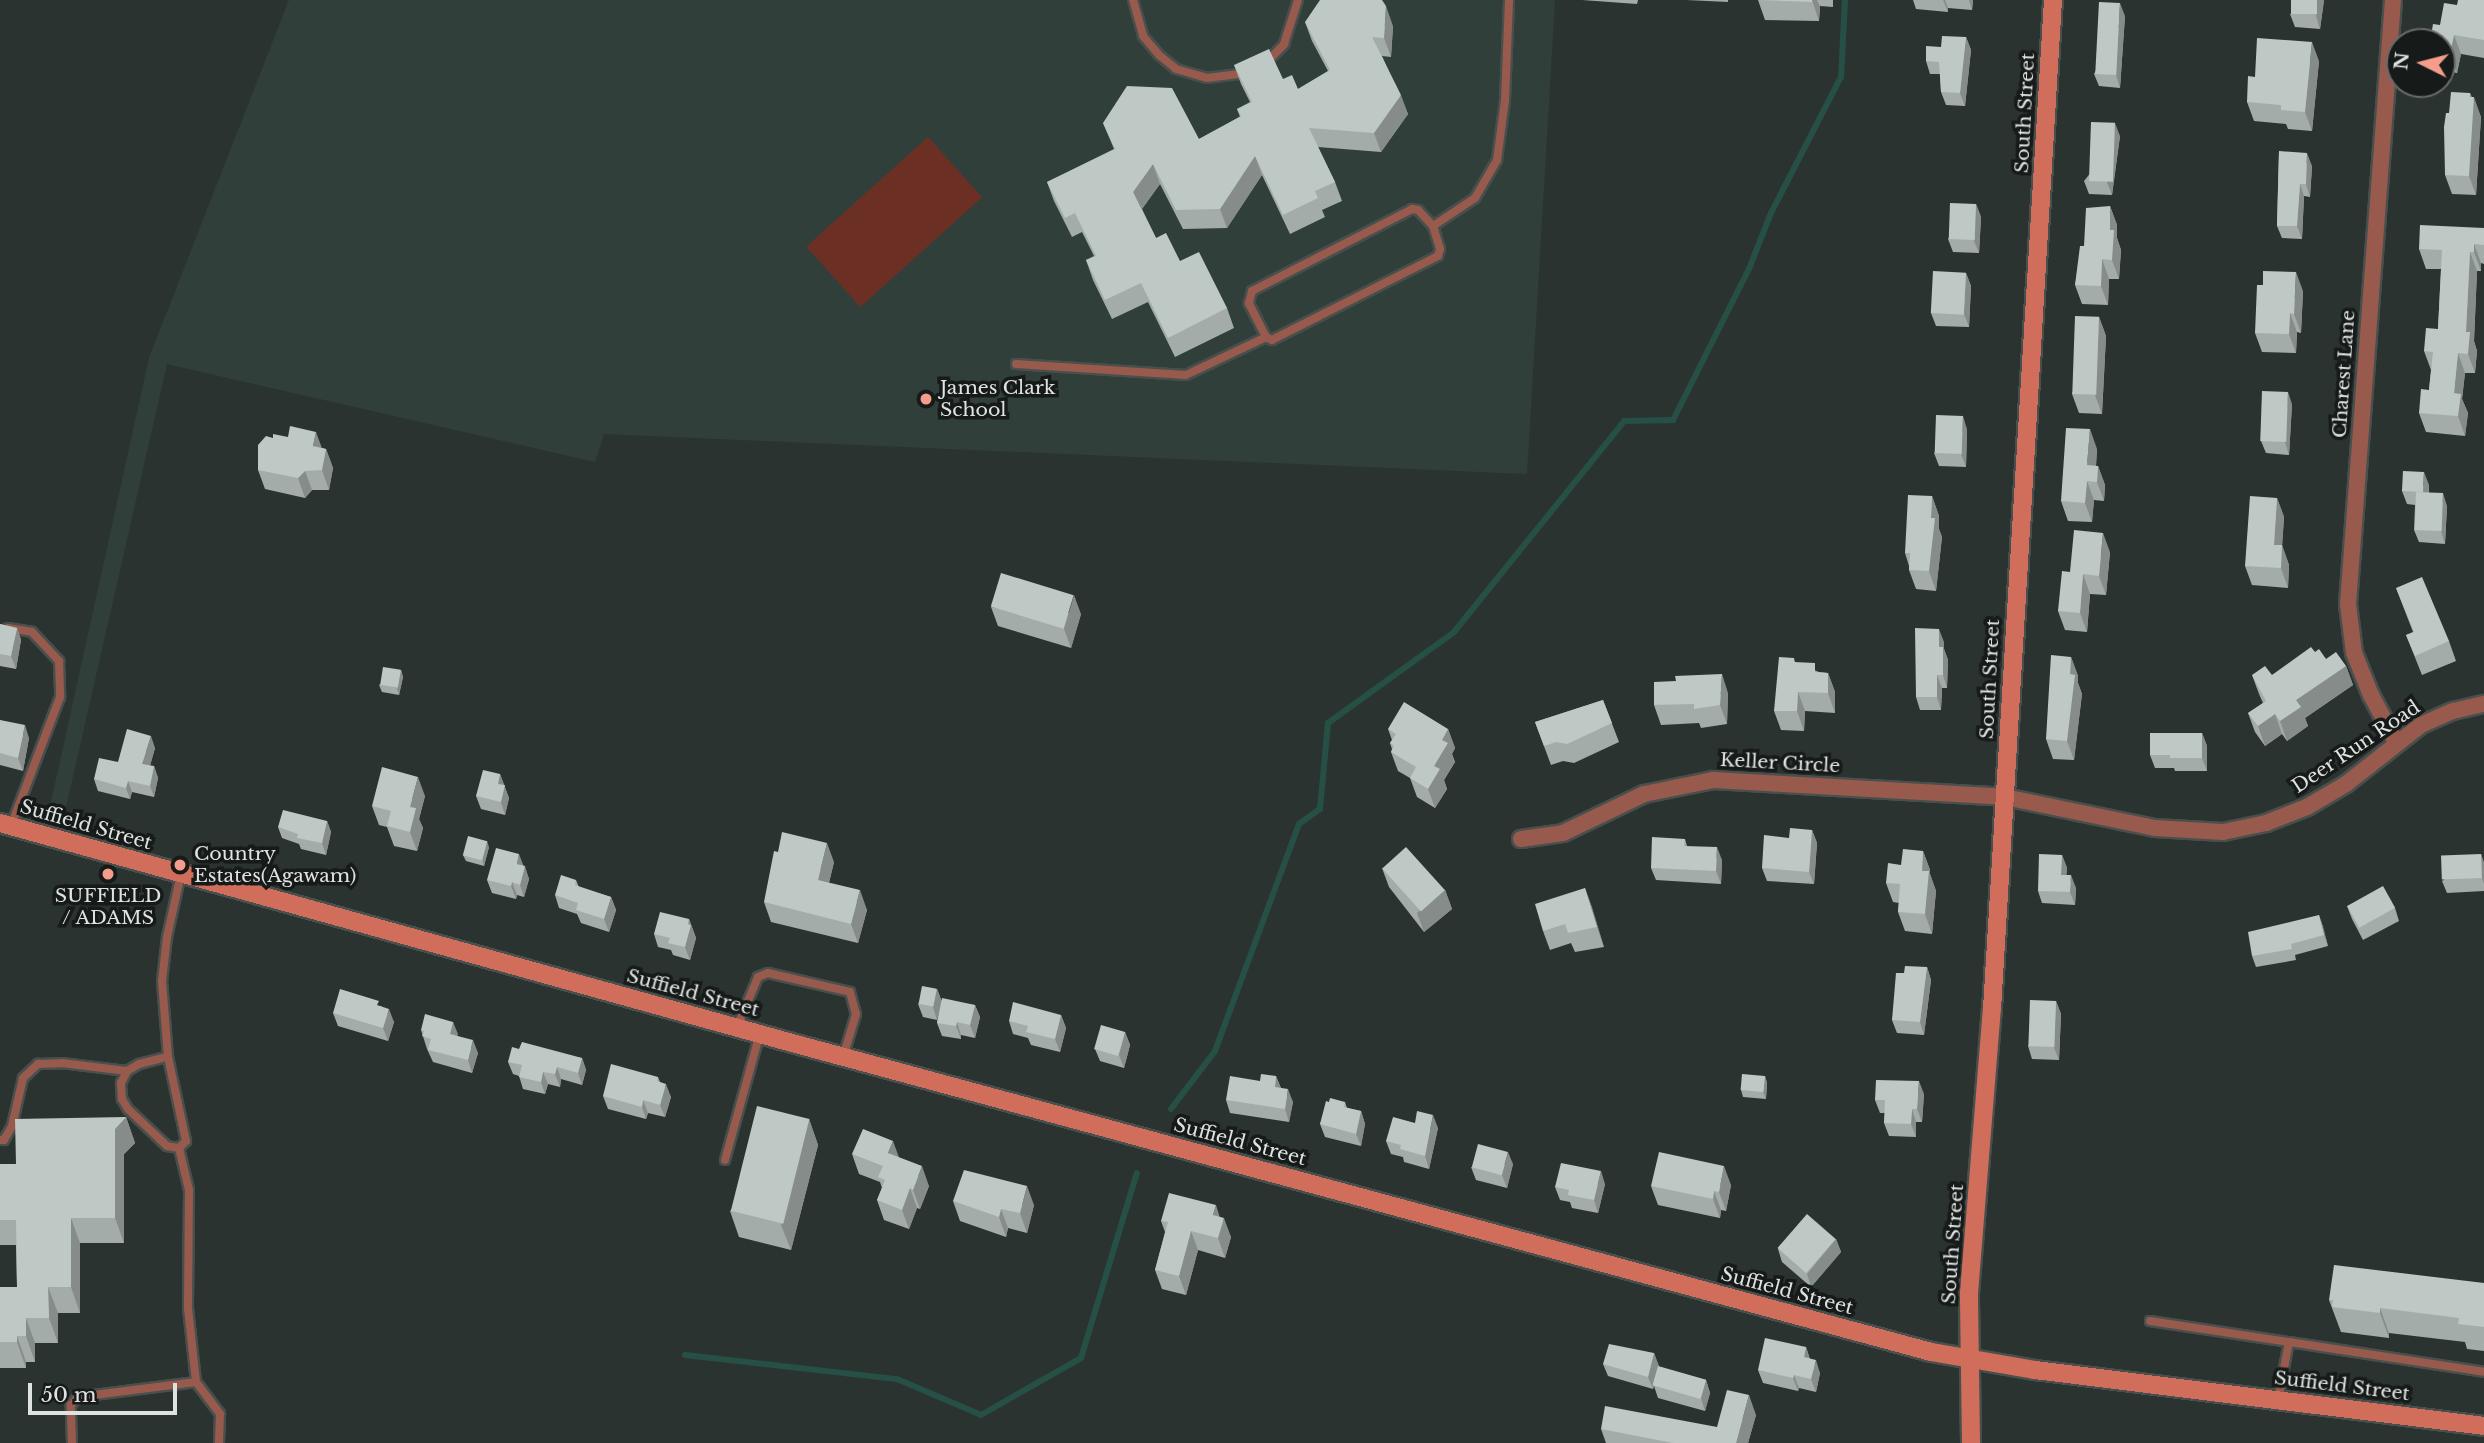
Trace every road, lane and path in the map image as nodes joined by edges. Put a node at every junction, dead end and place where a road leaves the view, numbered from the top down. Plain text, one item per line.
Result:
1 (1133, 0) edge
2 (1298, 0) edge
3 (1509, 0) edge
4 (2053, 0) edge
5 (2393, 0) edge
6 (1433, 226) junction
7 (1266, 337) junction
8 (1016, 364) dead end
9 (2, 627) edge
10 (2484, 704) edge
11 (2396, 742) junction
12 (2005, 797) junction
13 (6, 824) edge
14 (1521, 839) dead end
15 (181, 874) junction
16 (737, 1027) junction
17 (760, 1033) junction
18 (168, 1057) junction
19 (844, 1057) junction
20 (127, 1071) junction
21 (0, 1140) edge
22 (179, 1148) junction
23 (725, 1160) dead end
24 (2150, 1321) dead end
25 (2289, 1342) junction
26 (1968, 1359) junction
27 (2484, 1372) edge
28 (196, 1382) junction
29 (2278, 1399) junction
30 (2484, 1426) edge
31 (72, 1443) edge
32 (219, 1443) edge
33 (1971, 1443) edge

1 - 2 lane
3 - 6 lane
4 - 12 main road, South Street
5 - 11 street, Charest Lane
6 - 7 lane
6 - 7 lane
7 - 8 lane
9 - 13 lane
10 - 11 street, Deer Run Road
11 - 12 street, Deer Run Road
12 - 14 street, Keller Circle
12 - 26 main road, South Street
13 - 15 main road, Suffield Street
15 - 16 main road, Suffield Street
15 - 18 lane
16 - 17 main road, Suffield Street
16 - 19 lane
17 - 19 main road, Suffield Street
17 - 23 lane
18 - 20 lane
18 - 22 lane
19 - 26 main road, Suffield Street
20 - 21 lane
20 - 22 lane
22 - 28 lane
24 - 25 lane
25 - 27 lane
25 - 29 lane
26 - 29 main road, Suffield Street
26 - 33 main road, South Street
28 - 31 lane
28 - 32 lane
29 - 30 main road, Suffield Street

